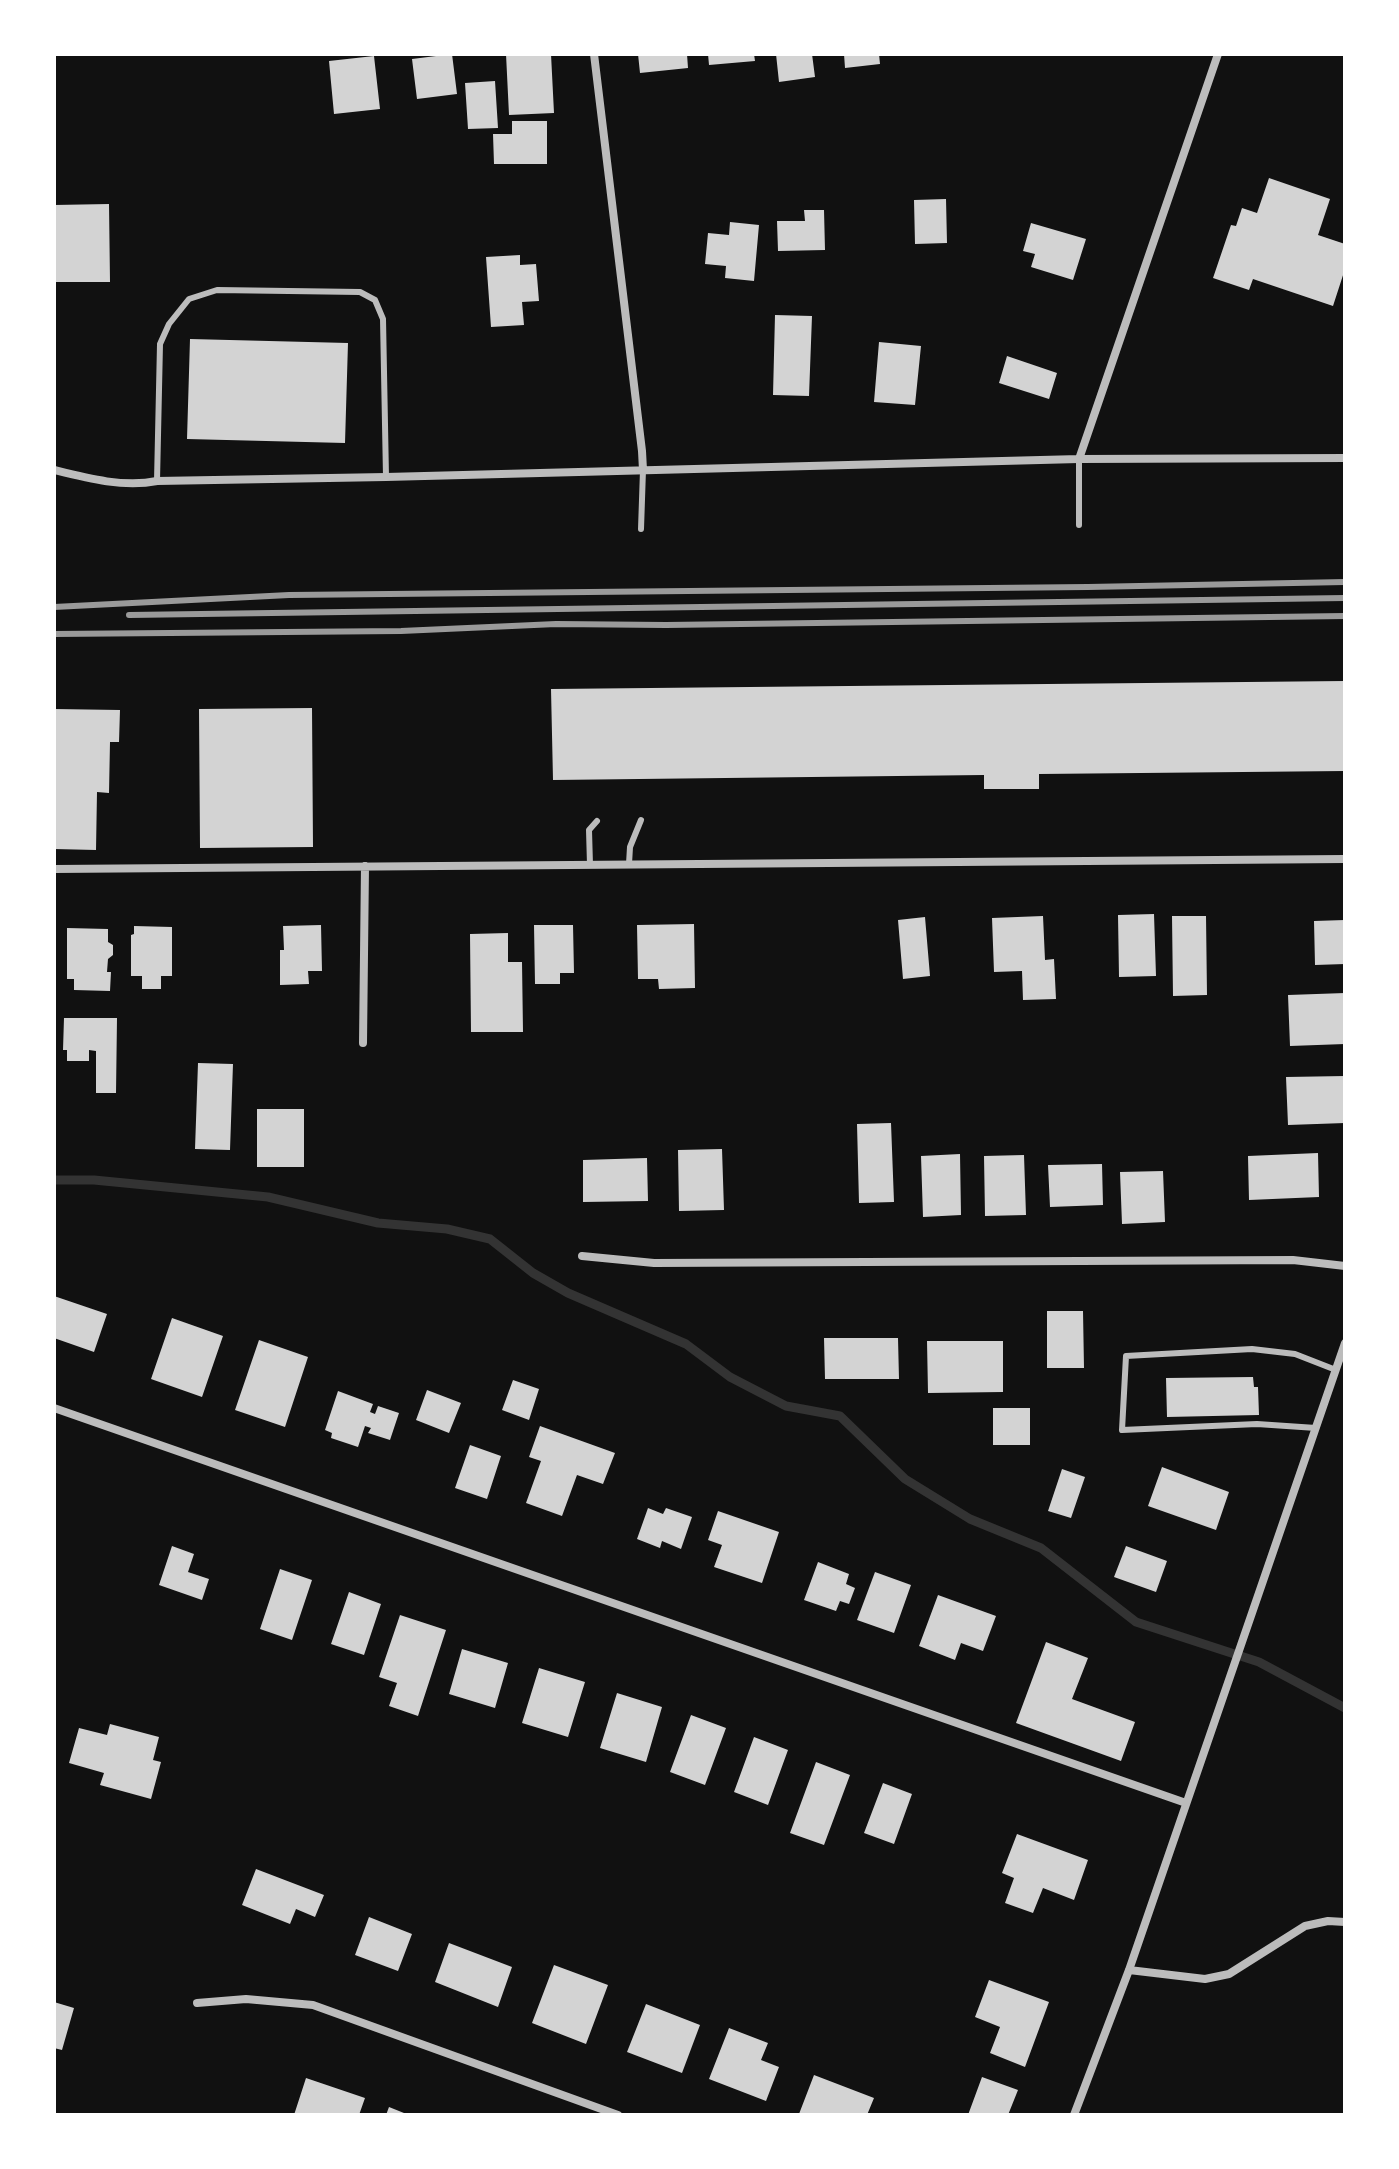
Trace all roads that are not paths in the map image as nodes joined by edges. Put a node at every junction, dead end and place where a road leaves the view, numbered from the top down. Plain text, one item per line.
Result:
1 (594, 54) edge
2 (1218, 54) edge
3 (1345, 458) edge
4 (1079, 459) junction
5 (54, 470) edge
6 (643, 470) junction
7 (386, 477) junction
8 (157, 481) junction
9 (1079, 525) dead end
10 (641, 529) dead end
11 (641, 820) dead end
12 (597, 821) dead end
13 (1345, 859) edge
14 (629, 864) junction
15 (590, 865) junction
16 (365, 866) junction
17 (54, 869) edge
18 (363, 1043) dead end
19 (582, 1256) dead end
20 (1345, 1266) edge
21 (1345, 1343) edge
22 (1336, 1370) junction
23 (54, 1408) edge
24 (1316, 1428) junction
25 (1186, 1803) junction
26 (1345, 1922) edge
27 (1129, 1970) junction
28 (197, 2003) dead end
29 (618, 2115) edge
30 (1074, 2115) edge

1 - 6 street
2 - 4 street
3 - 4 street
4 - 6 street
4 - 9 lane
5 - 8 street
6 - 7 street
6 - 10 lane
7 - 8 street
7 - 8 lane
11 - 14 lane
12 - 15 lane
13 - 14 street
14 - 15 street
15 - 16 street
16 - 17 street
16 - 18 street
19 - 20 street
21 - 22 street
22 - 24 street
22 - 24 lane
23 - 25 street
24 - 25 street
25 - 27 street
26 - 27 street
27 - 30 street
28 - 29 street

